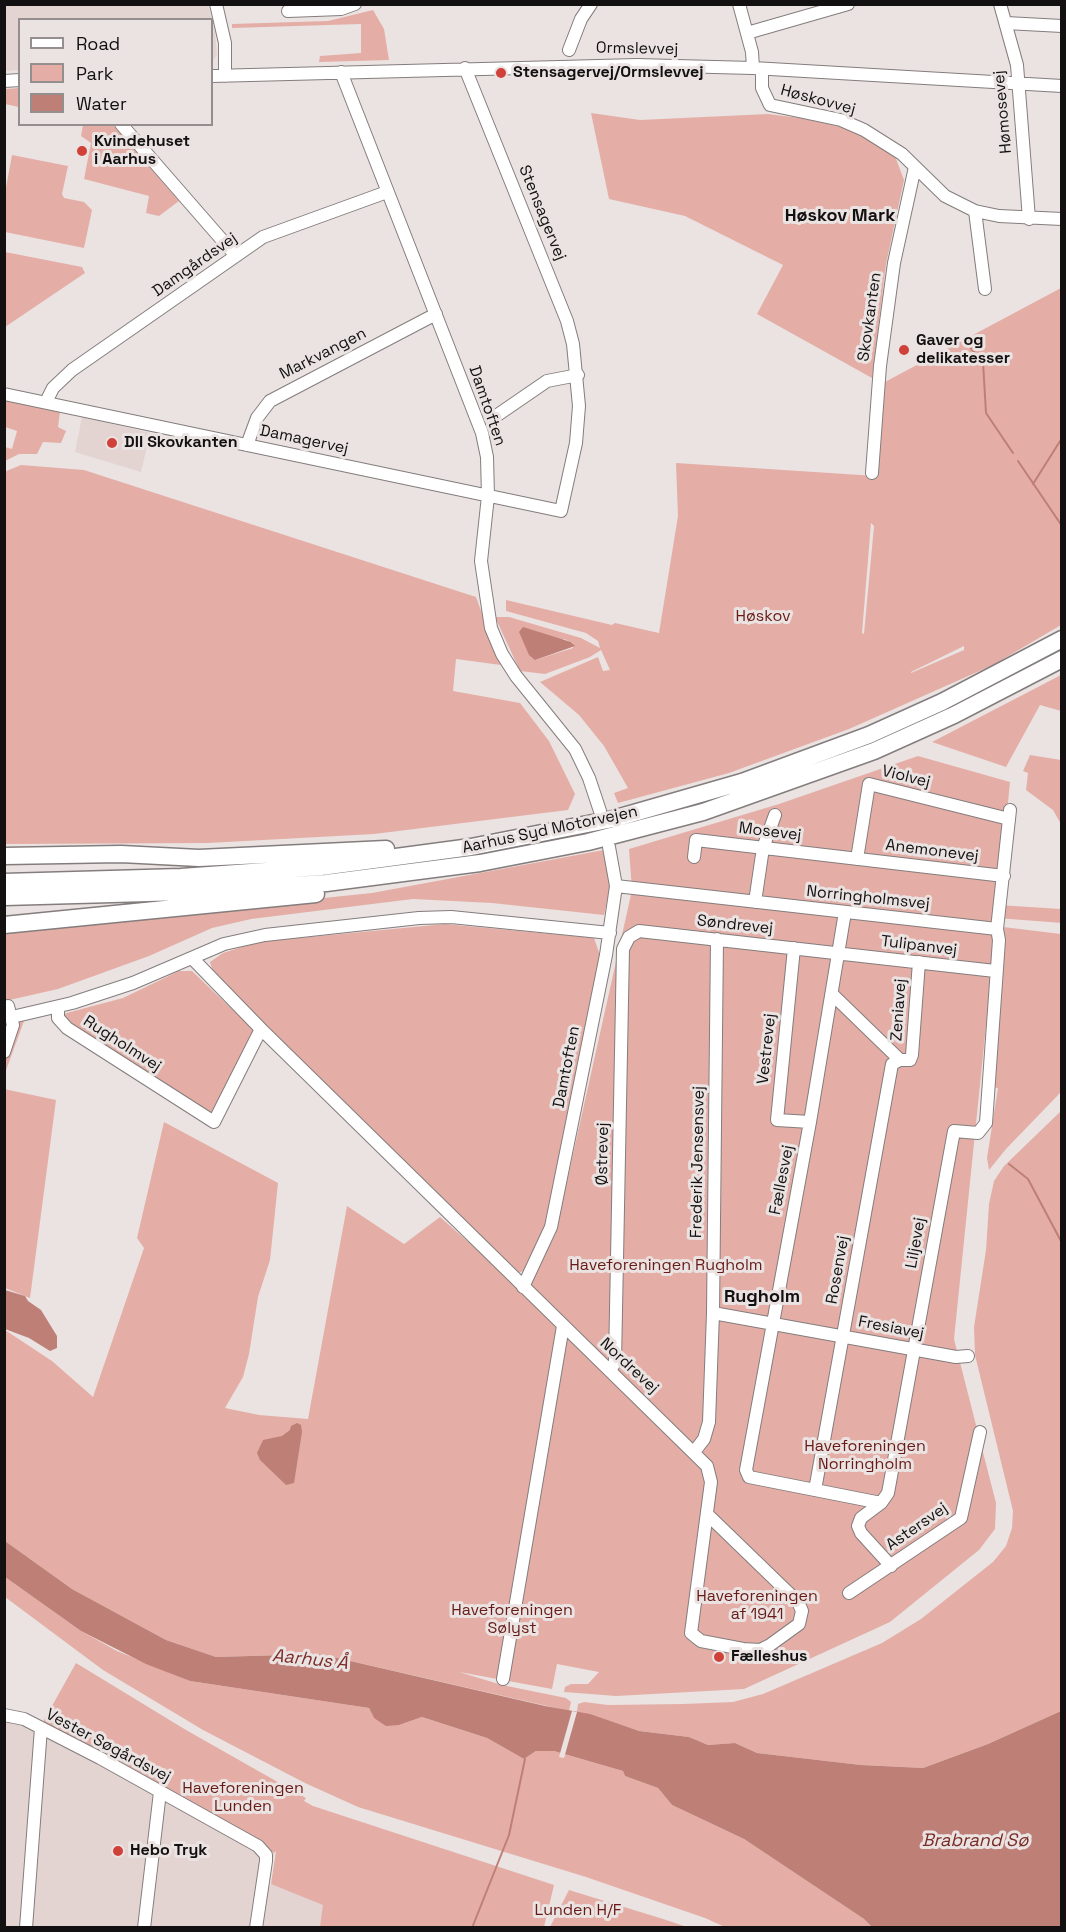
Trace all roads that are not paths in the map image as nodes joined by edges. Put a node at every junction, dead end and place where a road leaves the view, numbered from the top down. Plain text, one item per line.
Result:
1 (216, 4) edge
2 (355, 4) edge
3 (591, 4) edge
4 (739, 4) edge
5 (848, 4) edge
6 (1000, 4) edge
7 (288, 11) dead end
8 (1006, 23) junction
9 (1062, 26) edge
10 (747, 33) junction
11 (569, 50) dead end
12 (465, 68) junction
13 (757, 69) junction
14 (341, 72) junction
15 (213, 76) edge
16 (225, 76) junction
17 (1017, 84) junction
18 (1062, 86) edge
19 (123, 126) edge
20 (915, 167) junction
21 (387, 192) junction
22 (975, 212) junction
23 (1029, 219) junction
24 (1062, 219) edge
25 (236, 256) junction
26 (985, 289) dead end
27 (436, 314) junction
28 (578, 375) junction
29 (4, 394) edge
30 (46, 402) junction
31 (496, 416) dead end
32 (247, 445) junction
33 (872, 473) dead end
34 (488, 496) junction
35 (561, 511) joint
36 (1062, 639) edge
37 (1062, 659) edge
38 (600, 811) dead end
39 (775, 815) dead end
40 (548, 842) junction
41 (609, 847) dead end
42 (763, 848) junction
43 (4, 856) edge
44 (694, 857) dead end
45 (856, 859) junction
46 (1004, 876) junction
47 (4, 882) edge
48 (616, 886) junction
49 (4, 897) edge
50 (755, 902) junction
51 (168, 910) junction
52 (845, 912) junction
53 (4, 916) edge
54 (4, 925) edge
55 (997, 929) junction
56 (610, 933) junction
57 (629, 936) joint
58 (717, 939) junction
59 (794, 948) junction
60 (838, 953) junction
61 (192, 958) junction
62 (919, 962) junction
63 (995, 971) junction
64 (832, 994) junction
65 (58, 1007) junction
66 (261, 1029) junction
67 (4, 1052) edge
68 (905, 1060) junction
69 (810, 1122) junction
70 (523, 1287) junction
71 (713, 1313) junction
72 (772, 1323) junction
73 (562, 1326) junction
74 (843, 1336) junction
75 (914, 1349) junction
76 (968, 1356) dead end
77 (609, 1371) junction
78 (980, 1432) dead end
79 (694, 1452) junction
80 (815, 1490) junction
81 (881, 1503) junction
82 (707, 1514) junction
83 (891, 1566) junction
84 (849, 1593) dead end
85 (503, 1679) dead end
86 (4, 1715) edge
87 (41, 1728) junction
88 (160, 1791) junction
89 (26, 1928) edge
90 (144, 1928) edge
91 (256, 1928) edge

1 - 16 street
2 - 7 street
3 - 11 street
4 - 10 street
5 - 10 street
6 - 8 street, Hømosevej
8 - 9 street
8 - 17 street, Hømosevej
10 - 13 street
12 - 13 street, Ormslevvej
12 - 14 street, Ormslevvej
12 - 28 street, Stensagervej
13 - 17 street, Ormslevvej
13 - 20 street, Høskovvej
14 - 16 street, Ormslevvej
14 - 21 street, Damtoften
15 - 16 street, Ormslevvej
17 - 18 street, Ormslevvej
17 - 23 street, Hømosevej
19 - 25 street
20 - 22 street, Høskovvej
20 - 33 street, Skovkanten
21 - 25 street, Damgårdsvej
21 - 27 street, Damtoften
22 - 23 street, Høskovvej
22 - 26 street
23 - 24 street, Høskovvej
25 - 30 street, Damgårdsvej
27 - 32 street, Markvangen
27 - 34 street, Damtoften
28 - 31 street
28 - 35 street, Stensagervej
29 - 30 street, Damagervej
30 - 32 street, Damagervej
32 - 34 street, Damagervej
34 - 35 street, Damagervej
34 - 38 street, Damtoften
36 - 40 highway, Aarhus Syd Motorvejen
37 - 40 highway, Aarhus Syd Motorvejen
39 - 42 street
40 - 43 highway
40 - 47 highway, Aarhus Syd Motorvejen
40 - 49 highway, Aarhus Syd Motorvejen
40 - 51 highway
41 - 48 street, Damtoften
42 - 44 street, Mosevej
42 - 45 street, Mosevej
42 - 50 street
45 - 46 street, Anemonevej
45 - 46 street, Violvej
46 - 55 street
48 - 50 street, Norringholmsvej
48 - 56 street, Damtoften
50 - 52 street, Norringholmsvej
51 - 53 highway
51 - 54 highway
52 - 55 street, Norringholmsvej
52 - 60 street, Fællesvej
55 - 63 street, Liljevej
56 - 61 street, Rugholmvej
56 - 70 street, Damtoften
57 - 58 street, Søndrevej
57 - 77 street, Østrevej
58 - 59 street, Søndrevej
58 - 71 street, Frederik Jensensvej
59 - 60 street, Søndrevej
59 - 69 street, Vestrevej
60 - 62 street, Tulipanvej
60 - 64 street, Fællesvej
61 - 65 street, Rugholmvej
61 - 66 street
62 - 63 street, Tulipanvej
62 - 68 street, Zeniavej
63 - 75 street, Liljevej
64 - 68 street
64 - 69 street, Fællesvej
65 - 66 street, Rugholmvej
65 - 67 street
66 - 70 street
68 - 74 street, Rosenvej
69 - 72 street, Fællesvej
70 - 73 street, Nordrevej
71 - 72 street, Fresiavej
71 - 79 street, Frederik Jensensvej
72 - 74 street, Fresiavej
72 - 80 street, Fællesvej
73 - 77 street, Nordrevej
73 - 85 street
74 - 75 street, Fresiavej
74 - 80 street, Rosenvej
75 - 76 street, Fresiavej
75 - 81 street, Liljevej
77 - 79 street, Nordrevej
78 - 83 street, Astersvej
79 - 82 street, Nordrevej
80 - 81 street
81 - 83 street, Liljevej
82 - 82 street
83 - 84 street, Astersvej
86 - 87 street, Vester Søgårdsvej
87 - 88 street, Vester Søgårdsvej
87 - 89 street
88 - 90 street
88 - 91 street, Vester Søgårdsvej

